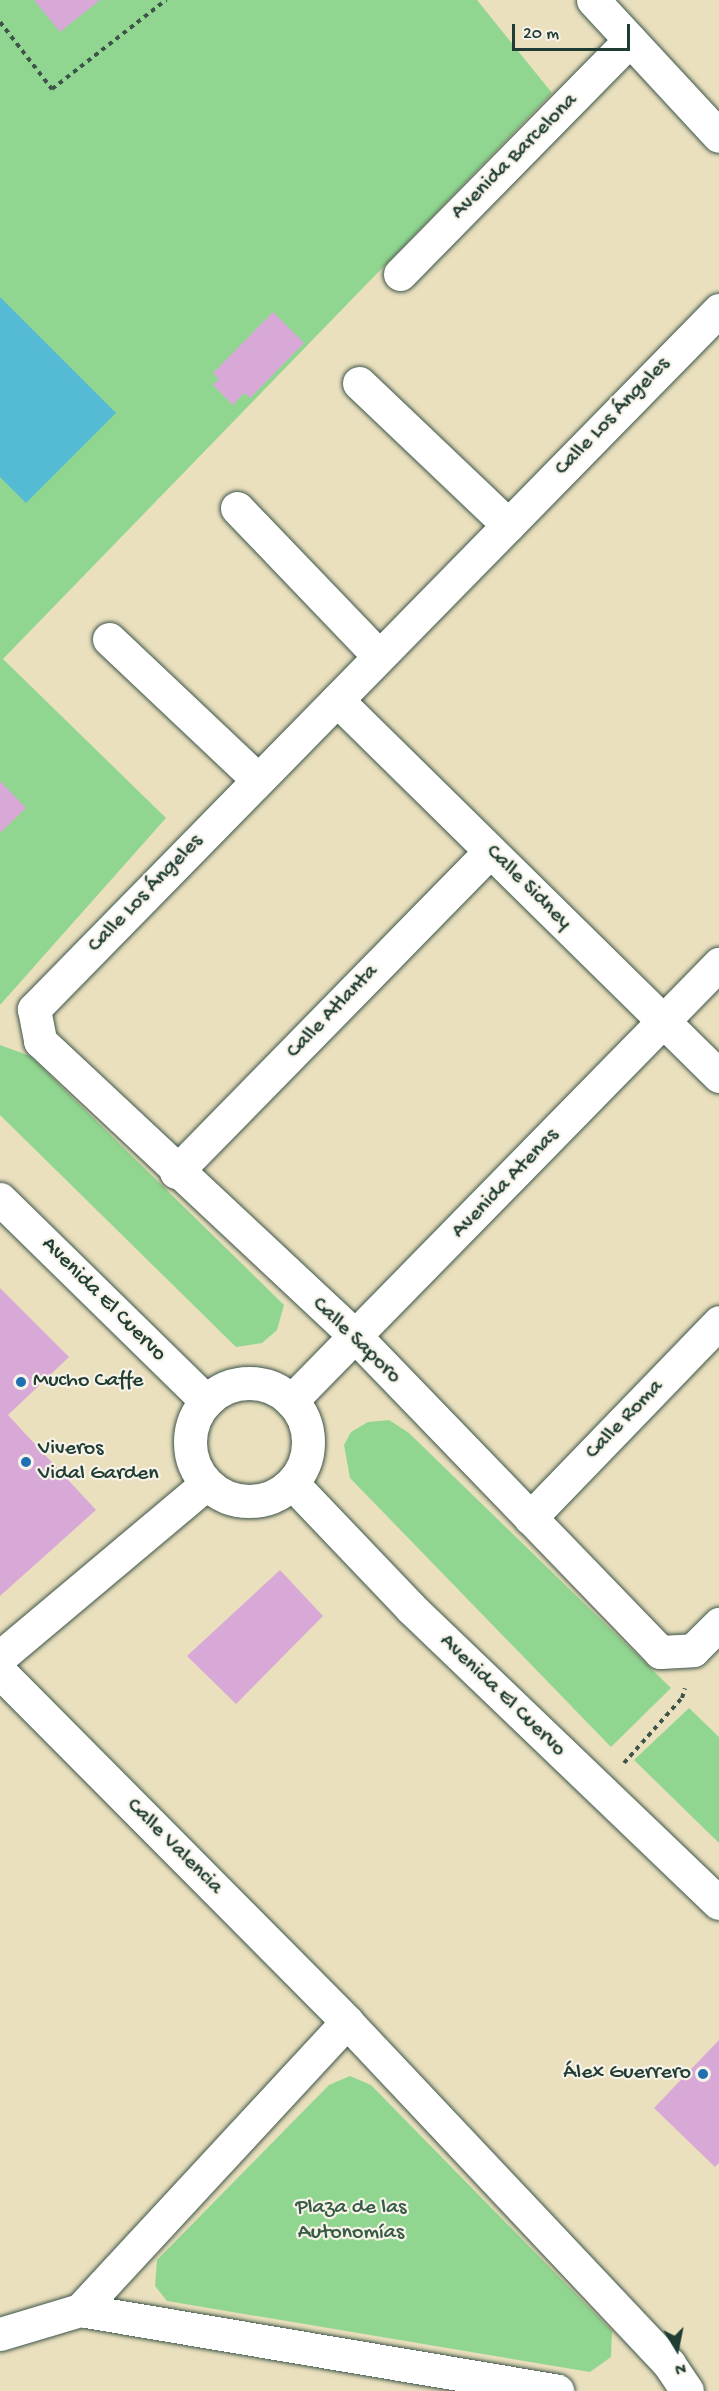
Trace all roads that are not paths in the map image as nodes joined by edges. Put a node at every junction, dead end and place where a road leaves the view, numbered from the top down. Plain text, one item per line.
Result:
1 (593, 0) edge
2 (630, 40) junction
3 (719, 136) edge
4 (400, 274) dead end
5 (719, 310) edge
6 (359, 382) dead end
7 (237, 508) dead end
8 (508, 525) junction
9 (109, 639) dead end
10 (380, 656) junction
11 (337, 700) junction
12 (258, 780) junction
13 (490, 851) junction
14 (719, 964) edge
15 (34, 1009) joint
16 (663, 1023) junction
17 (719, 1076) edge
18 (177, 1172) junction
19 (0, 1199) edge
20 (719, 1322) edge
21 (356, 1338) junction
22 (206, 1401) junction
23 (291, 1401) junction
24 (292, 1483) junction
25 (206, 1484) junction
26 (530, 1518) junction
27 (719, 1624) edge
28 (0, 1657) edge
29 (0, 1672) edge
30 (719, 1903) edge
31 (347, 2022) junction
32 (80, 2310) junction
33 (0, 2334) edge
34 (557, 2391) edge
35 (687, 2391) edge

1 - 2 street
2 - 3 street
2 - 4 street, Avenida Barcelona
5 - 8 street, Calle Los Ángeles
6 - 8 street
7 - 10 street
8 - 10 street, Calle Los Ángeles
9 - 12 street
10 - 11 street, Calle Los Ángeles
11 - 12 street, Calle Los Ángeles
11 - 13 street, Calle Sidney
12 - 15 street, Calle Los Ángeles
13 - 16 street, Calle Sidney
13 - 18 street, Calle Atlanta
14 - 16 street, Avenida Atenas
15 - 18 street, Calle Saporo
16 - 17 street, Calle Sidney
16 - 21 street, Avenida Atenas
18 - 21 street, Calle Saporo
19 - 22 street, Avenida El Cuervo
20 - 26 street, Calle Roma
21 - 23 street, Avenida Atenas
21 - 26 street, Calle Saporo
22 - 23 street
22 - 25 street
23 - 24 street
24 - 25 street
24 - 30 street, Avenida El Cuervo
25 - 28 street
26 - 27 street, Calle Saporo
29 - 31 street, Calle Valencia
31 - 32 street
31 - 35 street
32 - 33 street
32 - 34 street

